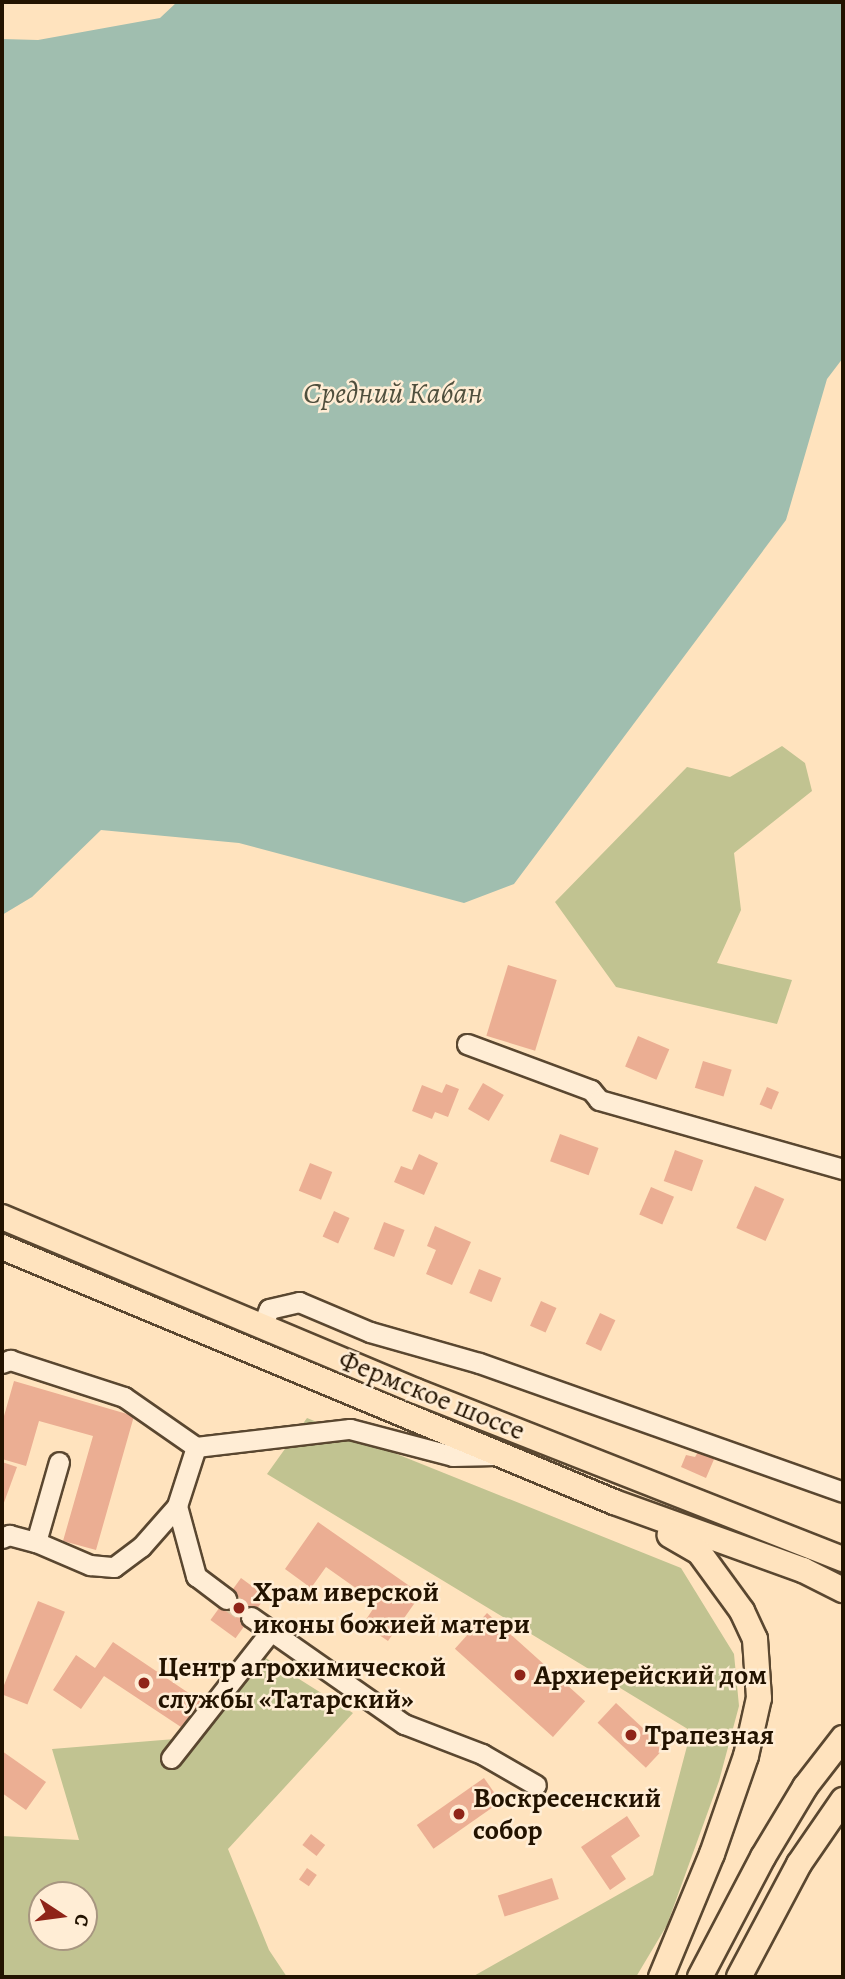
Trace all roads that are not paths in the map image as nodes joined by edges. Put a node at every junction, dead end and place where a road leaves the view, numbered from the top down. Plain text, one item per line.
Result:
1 (467, 1044) dead end
2 (843, 1169) edge
3 (2, 1217) edge
4 (2, 1247) edge
5 (262, 1327) junction
6 (2, 1363) edge
7 (196, 1447) junction
8 (503, 1455) junction
9 (59, 1462) dead end
10 (843, 1492) edge
11 (614, 1503) junction
12 (177, 1506) junction
13 (2, 1538) edge
14 (36, 1542) junction
15 (843, 1559) edge
16 (843, 1590) edge
17 (226, 1599) tunnel mouth
18 (251, 1617) tunnel mouth
19 (271, 1631) junction
20 (843, 1738) edge
21 (171, 1758) dead end
22 (536, 1785) dead end
23 (843, 1800) edge
24 (661, 1977) edge
25 (700, 1977) edge
26 (739, 1977) edge

1 - 2 street
3 - 5 main road, Фермское шоссе
4 - 8 main road, Фермское шоссе
5 - 10 street
5 - 15 main road, Фермское шоссе
6 - 7 street
7 - 8 street
7 - 12 street
8 - 11 main road, Фермское шоссе
9 - 14 street
11 - 16 main road, Фермское шоссе
11 - 24 main road
12 - 14 street
12 - 17 street
13 - 14 street
18 - 19 street
19 - 21 street
19 - 22 street
20 - 25 main road
23 - 26 main road

